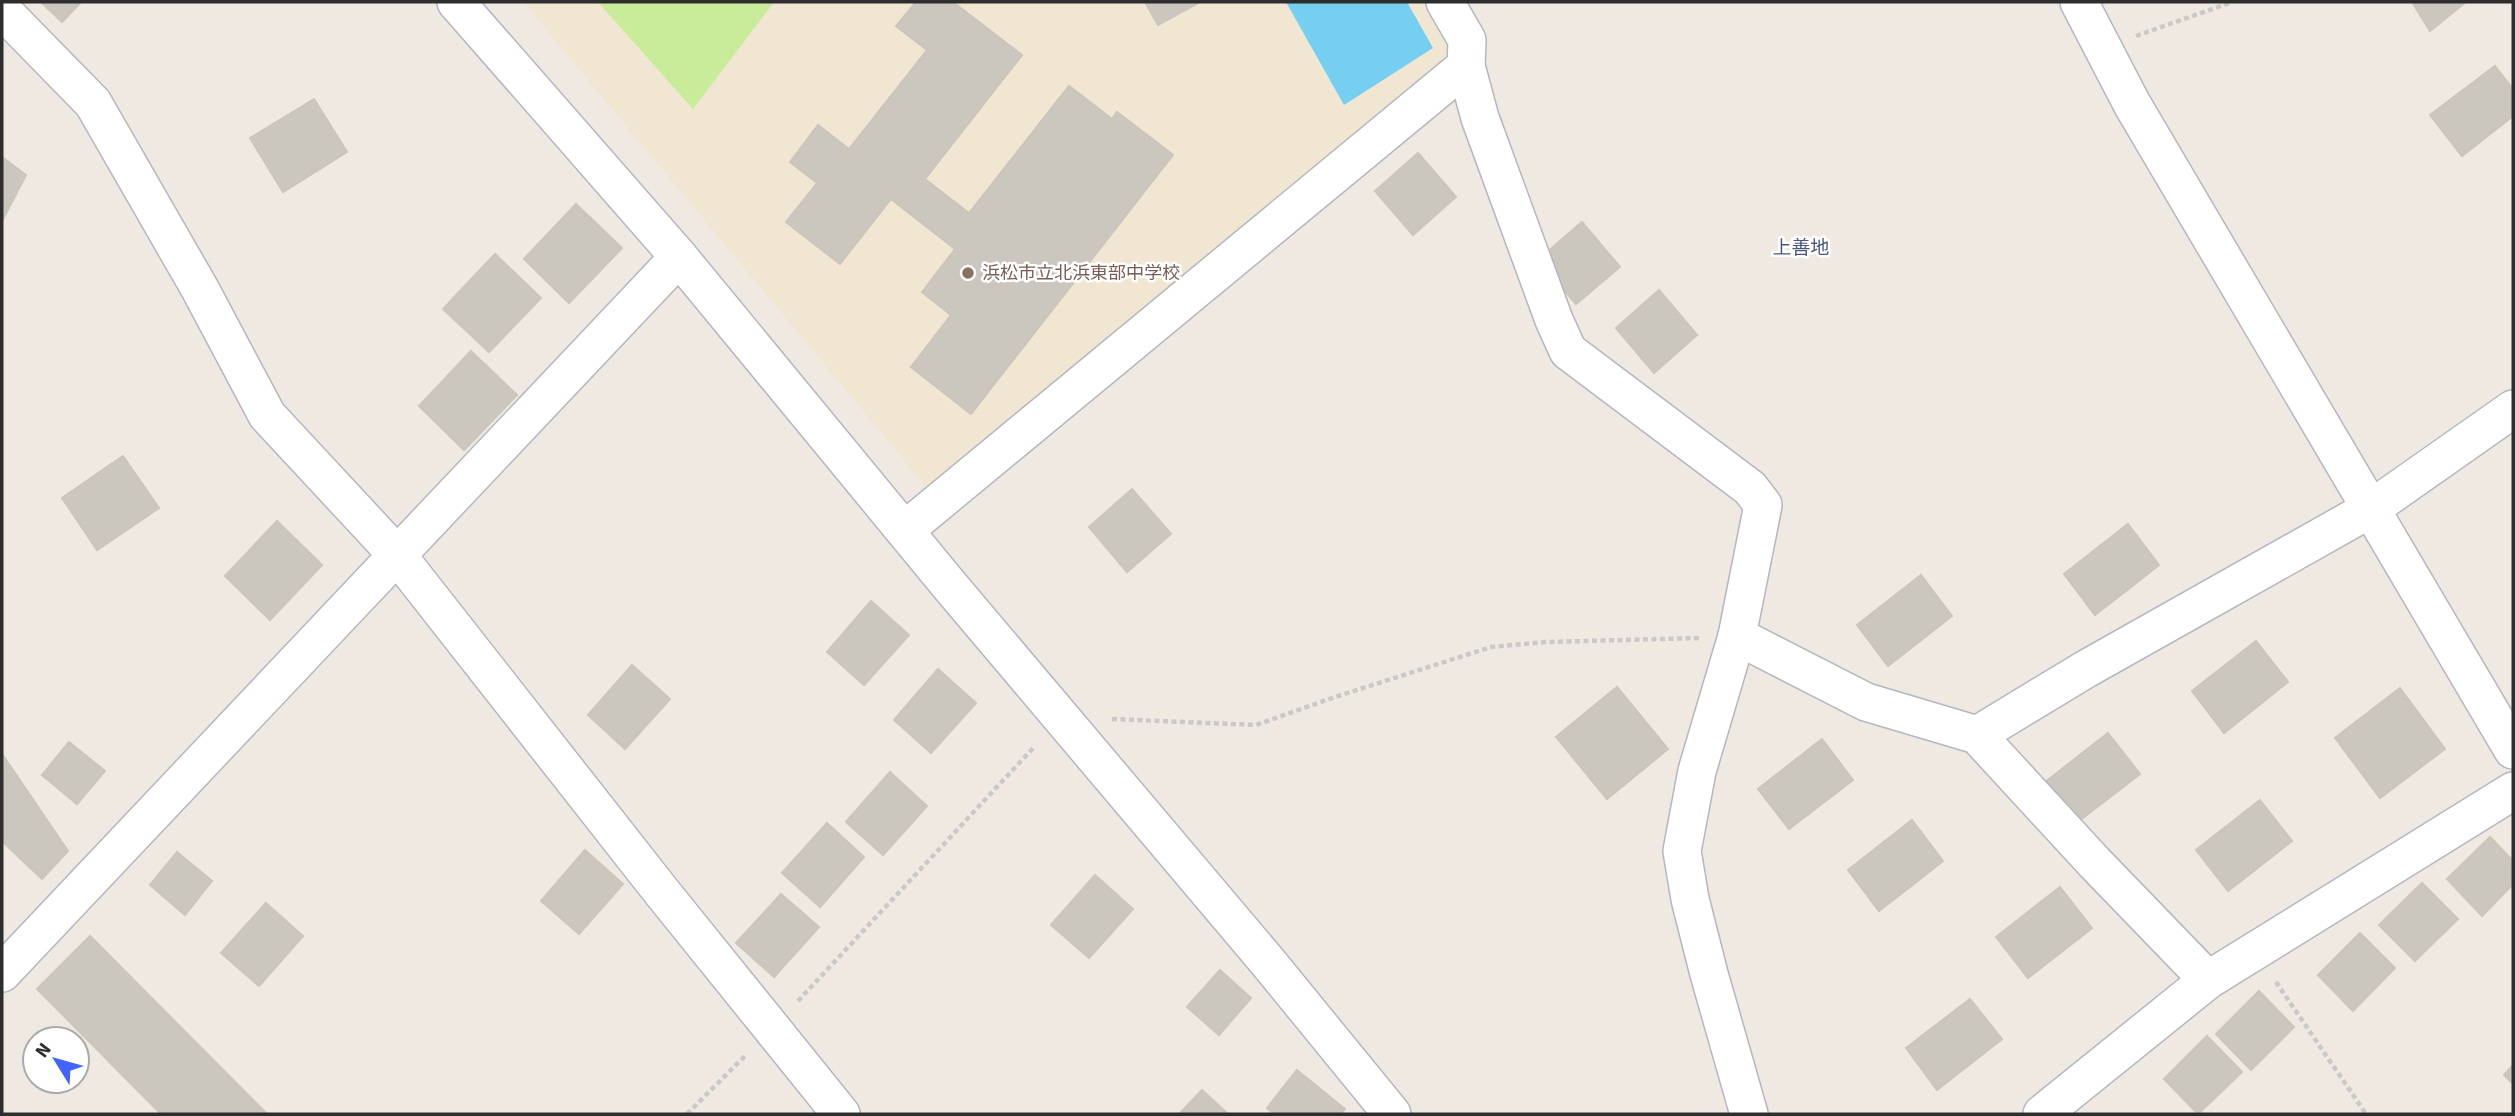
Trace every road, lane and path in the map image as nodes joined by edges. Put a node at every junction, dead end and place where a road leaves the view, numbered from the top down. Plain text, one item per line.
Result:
1 (456, 2) edge
2 (1445, 2) edge
3 (2079, 2) edge
4 (2232, 2) edge
5 (2, 10) edge
6 (2103, 47) junction
7 (1466, 65) junction
8 (679, 257) junction
9 (2513, 409) edge
10 (2372, 508) junction
11 (905, 530) junction
12 (397, 555) junction
13 (1737, 636) junction
14 (1062, 717) junction
15 (1977, 735) junction
16 (2513, 750) edge
17 (2513, 792) edge
18 (2253, 951) junction
19 (2, 973) edge
20 (2208, 980) junction
21 (772, 1028) junction
22 (687, 1114) edge
23 (842, 1114) edge
24 (1392, 1114) edge
25 (1749, 1114) edge
26 (2042, 1114) edge
27 (2366, 1114) edge

1 - 8 street
2 - 7 street
3 - 6 street
4 - 6 path
5 - 12 street
6 - 10 street
7 - 11 street
7 - 13 street
8 - 11 street
8 - 12 street
9 - 10 street
10 - 15 street
10 - 16 street
11 - 14 street
12 - 19 street
12 - 21 street
13 - 14 path
13 - 15 street
13 - 25 street
14 - 21 path
14 - 24 street
15 - 20 street
17 - 18 street
18 - 20 street
18 - 27 path
20 - 26 street
21 - 22 path
21 - 23 street

